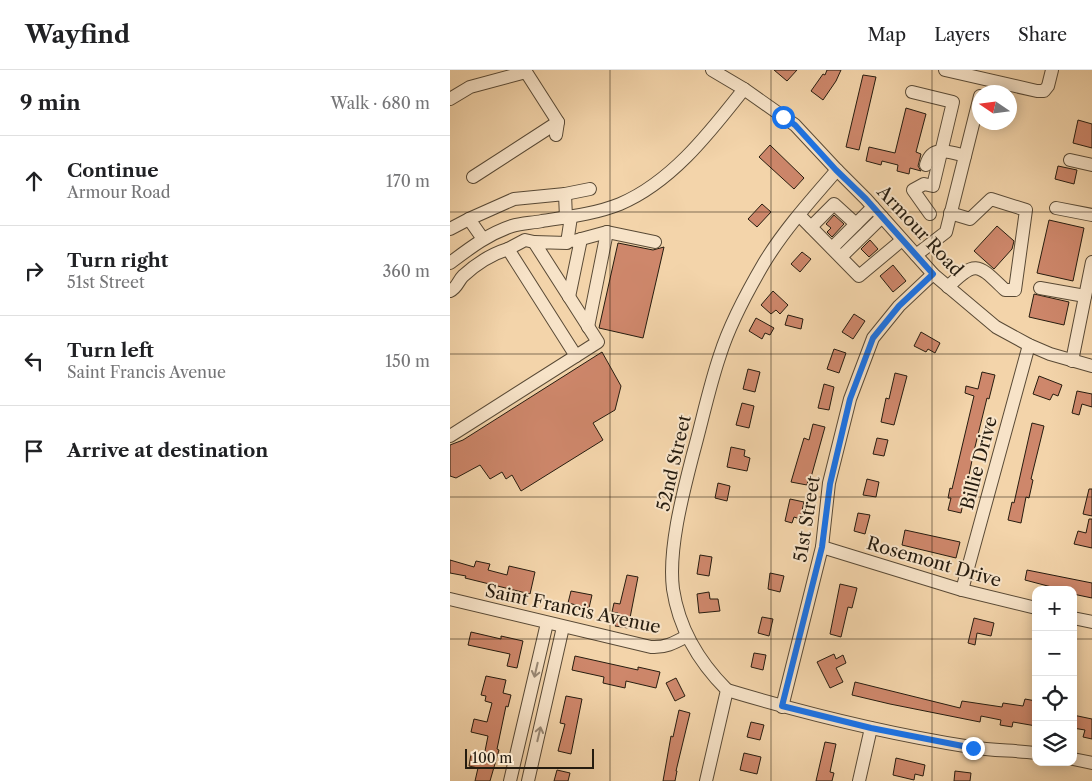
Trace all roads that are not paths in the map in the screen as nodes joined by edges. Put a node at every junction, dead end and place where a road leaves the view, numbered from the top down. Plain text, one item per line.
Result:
1 (712, 70) edge
2 (945, 70) edge
3 (1052, 70) edge
4 (984, 79) junction
5 (982, 85) edge
6 (744, 89) junction
7 (912, 92) dead end
8 (450, 99) edge
9 (558, 122) junction
10 (972, 127) edge
11 (556, 135) dead end
12 (942, 151) junction
13 (965, 156) junction
14 (1070, 160) dead end
15 (1092, 165) edge
16 (836, 170) junction
17 (925, 173) junction
18 (474, 177) dead end
19 (590, 189) dead end
20 (565, 194) junction
21 (873, 207) junction
22 (1056, 208) dead end
23 (950, 213) junction
24 (930, 214) dead end
25 (1092, 214) edge
26 (800, 215) junction
27 (569, 217) junction
28 (882, 217) junction
29 (468, 219) junction
30 (856, 224) junction
31 (811, 227) junction
32 (450, 229) edge
33 (608, 232) junction
34 (483, 239) junction
35 (581, 239) junction
36 (902, 240) junction
37 (534, 242) junction
38 (655, 242) dead end
39 (567, 243) junction
40 (508, 249) junction
41 (836, 253) junction
42 (916, 255) junction
43 (1092, 262) edge
44 (450, 263) edge
45 (933, 274) junction
46 (948, 287) junction
47 (1040, 288) dead end
48 (450, 291) edge
49 (1085, 296) junction
50 (569, 297) junction
51 (588, 327) junction
52 (1029, 345) junction
53 (576, 356) junction
54 (1072, 361) junction
55 (1092, 366) edge
56 (450, 436) edge
57 (822, 547) junction
58 (962, 590) junction
59 (450, 599) edge
60 (1032, 607) edge
61 (1077, 619) edge
62 (1092, 622) edge
63 (547, 623) junction
64 (564, 627) junction
65 (687, 636) junction
66 (727, 690) junction
67 (782, 706) junction
68 (871, 728) junction
69 (1032, 752) edge
70 (1077, 760) edge
71 (1092, 763) edge
72 (510, 781) edge
73 (528, 781) edge
74 (706, 781) edge
75 (859, 781) edge

1 - 6 street, Armour Road
2 - 4 street
3 - 4 street
4 - 5 street
6 - 16 street, Armour Road
6 - 27 street
7 - 12 street
8 - 9 street
9 - 11 street
9 - 18 street
10 - 13 street
12 - 13 street
12 - 17 street
12 - 17 street
13 - 23 street
14 - 15 street
16 - 21 street, Armour Road
16 - 26 street, 52nd Street
17 - 24 street
19 - 20 street
20 - 27 street
20 - 29 street
21 - 28 street, Armour Road
21 - 30 street
22 - 25 street
23 - 42 street
23 - 46 street
26 - 31 street
26 - 65 street, 52nd Street
27 - 34 street
27 - 39 street
28 - 36 street, Armour Road
28 - 41 street
29 - 32 street
29 - 34 street
30 - 31 street
30 - 41 street
31 - 41 street
33 - 35 street
33 - 38 street
33 - 51 street
34 - 44 street
35 - 39 street
35 - 50 street
36 - 41 street
36 - 42 street, Armour Road
37 - 39 street
37 - 40 street
37 - 50 street
40 - 48 street
40 - 53 street
42 - 45 street, Armour Road
43 - 49 street
45 - 46 street, Armour Road
45 - 57 street, 51st Street
46 - 52 street, Armour Road
47 - 49 street
49 - 54 street
50 - 51 street
51 - 53 street
52 - 54 street, Armour Road
52 - 58 street, Billie Drive
53 - 56 street
54 - 55 street, Armour Road
57 - 58 street, Rosemont Drive
57 - 67 street, 51st Street
58 - 60 street, Rosemont Drive
59 - 63 street, Saint Francis Avenue
61 - 62 street
63 - 64 street, Saint Francis Avenue
63 -> 72 street
64 - 65 street, Saint Francis Avenue
73 -> 64 street
65 - 66 street, 52nd Street
66 - 67 street
66 - 74 street
67 - 68 street
68 - 69 street
68 - 75 street
70 - 71 street

